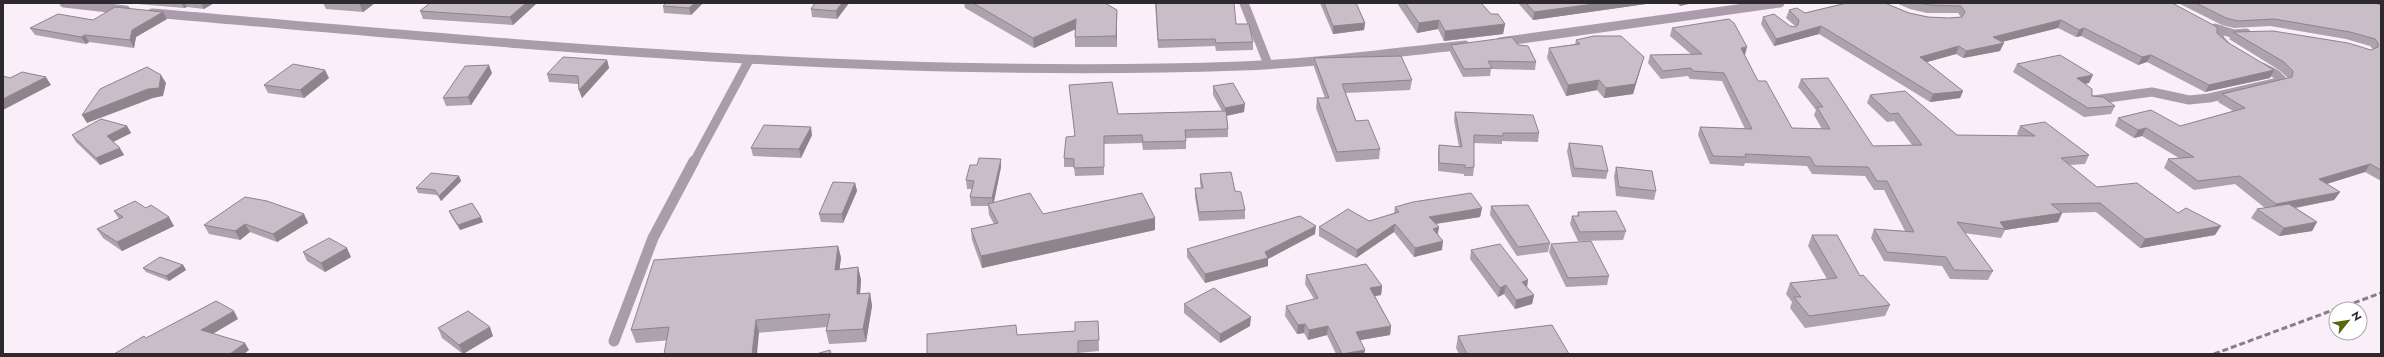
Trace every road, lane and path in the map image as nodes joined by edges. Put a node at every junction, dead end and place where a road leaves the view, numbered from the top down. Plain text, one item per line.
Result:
1 (64, 3) edge
2 (1244, 3) edge
3 (1736, 3) edge
4 (1780, 3) edge
5 (1762, 6) junction
6 (1744, 9) junction
7 (1774, 15) edge
8 (2205, 24) edge
9 (2220, 31) junction
10 (2257, 32) edge
11 (1492, 43) edge
12 (1477, 44) edge
13 (2232, 51) edge
14 (749, 60) junction
15 (2256, 63) edge
16 (1268, 64) junction
17 (2093, 100) edge
18 (614, 341) dead end

1 - 14 street
2 - 16 street
3 - 6 street
4 - 5 street
5 - 6 street
5 - 7 street
6 - 11 street
8 - 9 street
9 - 10 street
9 - 13 street
12 - 16 street
14 - 16 street
14 - 18 street
15 - 17 street

